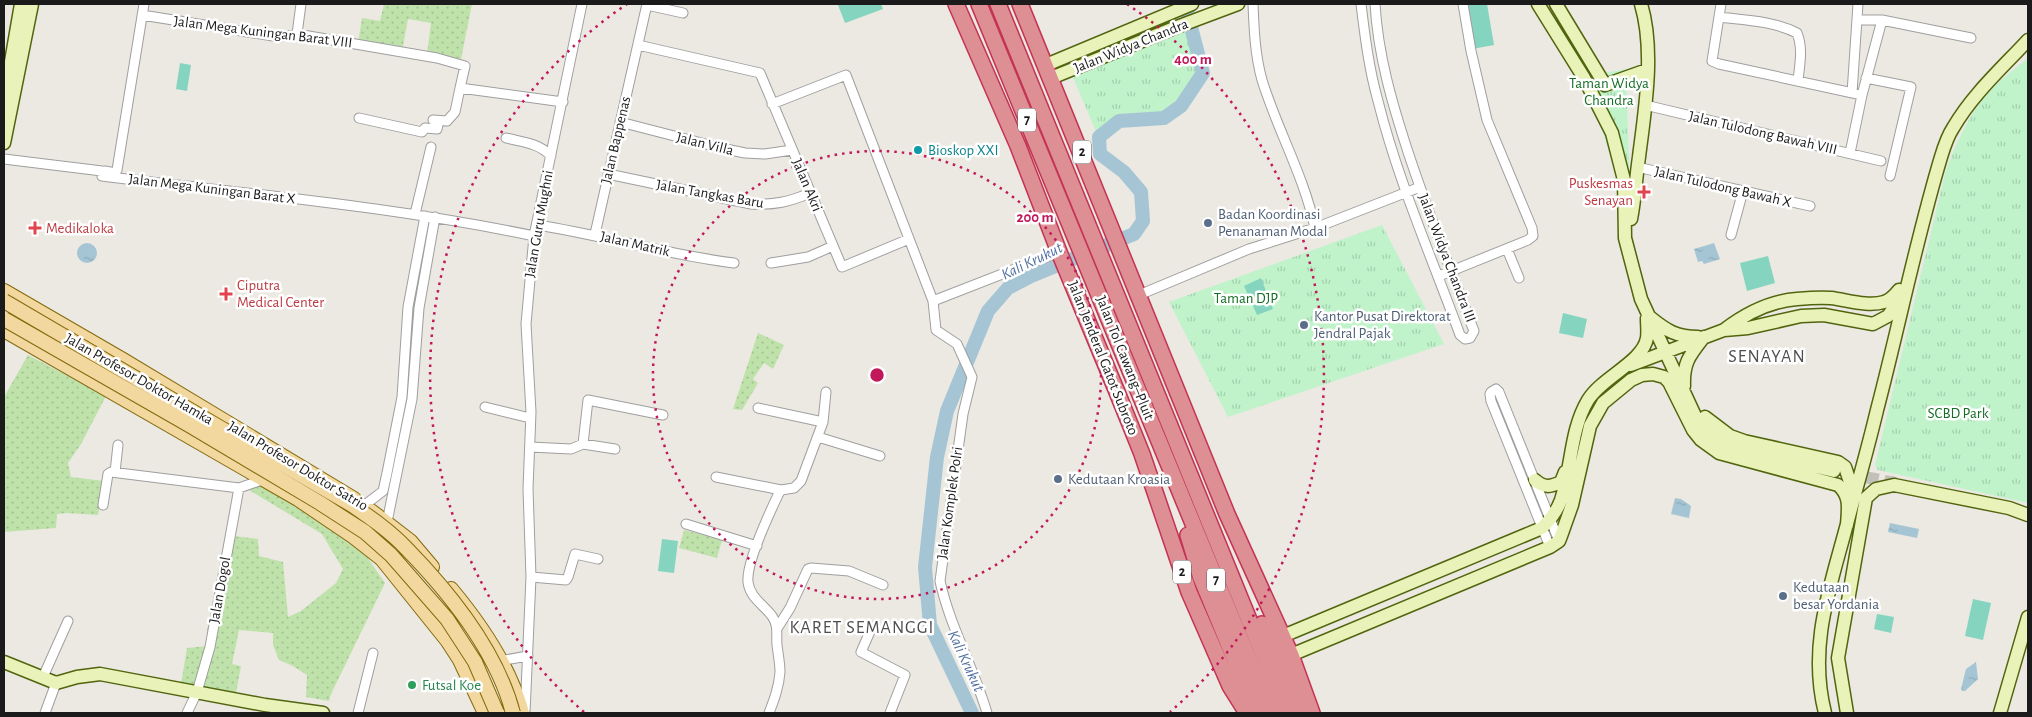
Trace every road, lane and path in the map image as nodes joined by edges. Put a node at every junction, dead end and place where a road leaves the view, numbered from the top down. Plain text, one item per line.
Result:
1 (21, 4) edge
2 (32, 4) edge
3 (144, 4) edge
4 (301, 4) edge
5 (582, 4) edge
6 (956, 4) edge
7 (978, 4) edge
8 (998, 4) edge
9 (1020, 4) edge
10 (1192, 4) edge
11 (1238, 4) edge
12 (1253, 4) edge
13 (1361, 4) edge
14 (1375, 4) edge
15 (1463, 4) edge
16 (1538, 4) edge
17 (1556, 4) edge
18 (1641, 4) edge
19 (1721, 4) edge
20 (1858, 4) edge
21 (647, 5) edge
22 (683, 13) dead end
23 (142, 15) junction
24 (1719, 16) junction
25 (1858, 20) junction
26 (1882, 20) junction
27 (297, 34) junction
28 (1971, 38) dead end
29 (2028, 40) edge
30 (1100, 41) junction
31 (638, 45) junction
32 (2028, 48) edge
33 (2015, 54) junction
34 (1106, 55) junction
35 (1048, 71) junction
36 (1643, 74) junction
37 (1866, 78) junction
38 (1798, 80) junction
39 (460, 88) junction
40 (1852, 93) junction
41 (1862, 95) junction
42 (770, 100) junction
43 (4, 102) edge
44 (563, 102) junction
45 (1645, 105) junction
46 (359, 118) dead end
47 (620, 122) junction
48 (506, 138) dead end
49 (4, 142) edge
50 (431, 147) dead end
51 (792, 150) junction
52 (1850, 154) junction
53 (551, 156) junction
54 (4, 159) edge
55 (1880, 161) dead end
56 (1638, 167) junction
57 (102, 171) junction
58 (608, 174) junction
59 (1890, 176) dead end
60 (1420, 187) junction
61 (1742, 191) junction
62 (1407, 192) junction
63 (810, 193) junction
64 (1629, 195) junction
65 (1810, 206) dead end
66 (415, 214) junction
67 (425, 216) junction
68 (435, 217) junction
69 (537, 225) junction
70 (1315, 228) junction
71 (595, 234) junction
72 (1731, 235) dead end
73 (534, 236) junction
74 (910, 239) junction
75 (833, 246) junction
76 (1507, 249) junction
77 (1916, 250) junction
78 (418, 253) junction
79 (429, 255) junction
80 (1063, 261) junction
81 (734, 263) dead end
82 (771, 264) dead end
83 (1451, 271) junction
84 (1439, 276) junction
85 (1519, 278) dead end
86 (1900, 289) junction
87 (4, 291) edge
88 (1139, 295) junction
89 (4, 301) edge
90 (933, 301) junction
91 (408, 307) junction
92 (419, 308) junction
93 (1647, 314) junction
94 (4, 319) edge
95 (4, 330) edge
96 (1724, 330) junction
97 (1704, 337) junction
98 (1666, 352) junction
99 (1624, 367) junction
100 (1684, 391) junction
101 (826, 392) dead end
102 (198, 405) junction
103 (485, 407) dead end
104 (758, 408) dead end
105 (1689, 412) junction
106 (663, 415) dead end
107 (530, 418) junction
108 (823, 422) junction
109 (179, 430) junction
110 (818, 437) junction
111 (583, 444) junction
112 (118, 446) dead end
113 (530, 447) junction
114 (1161, 447) junction
115 (615, 448) dead end
116 (880, 456) dead end
117 (1567, 467) junction
118 (1834, 471) tunnel mouth
119 (115, 472) junction
120 (1862, 472) junction
121 (716, 477) dead end
122 (262, 480) junction
123 (1534, 480) junction
124 (239, 488) junction
125 (781, 490) junction
126 (383, 491) junction
127 (393, 494) junction
128 (1854, 494) junction
129 (360, 502) junction
130 (103, 505) dead end
131 (2028, 515) edge
132 (387, 522) junction
133 (686, 524) dead end
134 (1546, 524) junction
135 (1847, 525) junction
136 (1859, 536) junction
137 (1554, 544) junction
138 (757, 546) junction
139 (1220, 548) junction
140 (598, 559) dead end
141 (532, 576) junction
142 (883, 585) dead end
143 (1337, 614) junction
144 (474, 616) junction
145 (2028, 617) edge
146 (68, 621) dead end
147 (778, 627) junction
148 (872, 627) dead end
149 (1346, 633) junction
150 (1283, 636) junction
151 (447, 640) junction
152 (373, 653) dead end
153 (1291, 655) junction
154 (528, 656) junction
155 (499, 661) junction
156 (4, 662) edge
157 (978, 669) dead end
158 (43, 677) junction
159 (56, 683) junction
160 (197, 692) junction
161 (45, 713) edge
162 (187, 713) edge
163 (323, 713) edge
164 (358, 713) edge
165 (484, 713) edge
166 (497, 713) edge
167 (513, 713) edge
168 (524, 713) edge
169 (769, 713) edge
170 (890, 713) edge
171 (987, 713) edge
172 (991, 713) edge
173 (1247, 713) edge
174 (1257, 713) edge
175 (1271, 713) edge
176 (1287, 713) edge
177 (1302, 713) edge
178 (1312, 713) edge
179 (1825, 713) edge
180 (1847, 713) edge
181 (2000, 713) edge

1 - 43 main road
2 - 49 main road
3 - 23 street
4 - 27 street
5 - 44 street, Jalan Guru Mughni
6 - 80 highway, Jalan Jenderal Gatot Subroto / 2
7 - 114 highway, Jalan Tol Cawang–Pluit / 7
8 - 139 highway, Jalan Tol Cawang–Pluit / 7
9 - 35 highway, 2
10 - 30 main road, Jalan Widya Chandra
11 - 34 main road, Jalan Widya Chandra
12 - 70 street
13 - 62 street, Jalan Widya Chandra III
14 - 60 street, Jalan Widya Chandra III
15 - 76 street
16 - 64 main road
17 - 36 main road
18 - 36 main road
19 - 24 street
20 - 25 street
21 - 22 street
21 - 31 street, Jalan Bappenas
23 - 27 street, Jalan Mega Kuningan Barat VIII
23 - 57 street
24 - 38 street
24 - 38 street
25 - 26 street
25 - 40 street
26 - 28 street
26 - 37 street
27 - 39 street, Jalan Mega Kuningan Barat VIII
29 - 33 main road
30 - 34 main road
30 - 35 main road, Jalan Widya Chandra
31 - 42 street
31 - 47 street, Jalan Bappenas
32 - 33 main road
33 - 77 main road
34 - 35 main road, Jalan Widya Chandra
35 - 88 highway, 2
36 - 45 main road
37 - 41 street
37 - 59 street
38 - 40 street
39 - 44 street
39 - 46 street
40 - 41 street
41 - 52 street
42 - 51 street, Jalan Akri
42 - 74 street, Jalan Komplek Polri
44 - 53 street, Jalan Guru Mughni
45 - 52 street, Jalan Tulodong Bawah VIII
45 - 56 main road
47 - 51 street, Jalan Villa
47 - 58 street, Jalan Bappenas
48 - 53 street
50 - 66 street
51 - 63 street, Jalan Akri
52 - 55 street, Jalan Tulodong Bawah VIII
53 - 69 street, Jalan Guru Mughni
54 - 57 street, Jalan Mega Kuningan Barat X
56 - 61 street, Jalan Tulodong Bawah X
56 - 64 main road
57 - 66 street, Jalan Mega Kuningan Barat X
58 - 63 street, Jalan Tangkas Baru
58 - 71 street, Jalan Bappenas
60 - 62 street
60 - 83 street, Jalan Widya Chandra III
61 - 65 street, Jalan Tulodong Bawah X
61 - 72 street
62 - 70 street
62 - 84 street, Jalan Widya Chandra III
63 - 75 street, Jalan Akri
64 - 93 main road
66 - 67 street, Jalan Mega Kuningan Barat X
67 - 68 street, Jalan Mega Kuningan Barat X
67 - 78 street
68 - 73 street, Jalan Mega Kuningan Barat X
68 - 79 street
69 - 71 street, Jalan Matrik
69 - 73 street, Jalan Guru Mughni
70 - 88 street
71 - 81 street, Jalan Matrik
73 - 107 street, Jalan Guru Mughni
74 - 75 street, Jalan Akri
74 - 90 street, Jalan Komplek Polri
75 - 82 street
76 - 83 street
76 - 85 street
77 - 86 main road
77 - 120 main road
78 - 79 street
78 - 91 street
79 - 92 street
80 - 90 street
80 - 173 highway, Jalan Jenderal Gatot Subroto / 2
83 - 84 street
83 - 84 street, Jalan Widya Chandra III
86 - 96 main road
86 - 96 main road
87 - 102 main road, Jalan Profesor Doktor Satrio
88 - 150 highway, 2
89 - 167 main road, Jalan Profesor Doktor Hamka, bridge
90 - 171 street, Jalan Komplek Polri
91 - 92 street
91 - 126 street
92 - 127 street
93 - 97 main road
93 - 98 main road
93 - 99 main road
94 - 166 main road, Jalan Profesor Doktor Hamka, bridge
95 - 109 main road, Jalan Profesor Doktor Satrio
96 - 97 main road
97 - 98 main road
97 - 100 main road
98 - 99 main road
98 - 100 main road
99 - 117 main road
100 - 105 main road
101 - 108 street
102 - 109 main road
102 - 129 main road, Jalan Profesor Doktor Satrio
103 - 107 street
104 - 108 street
105 - 118 main road
105 - 128 main road
105 - 135 main road
105 - 137 main road
106 - 111 street
107 - 113 street, Jalan Guru Mughni
108 - 110 street
109 - 122 main road, Jalan Profesor Doktor Satrio
110 - 116 street
110 - 125 street
111 - 113 street
111 - 115 street
112 - 119 street
113 - 141 street, Jalan Guru Mughni
114 - 174 highway
114 - 175 highway, Jalan Tol Cawang–Pluit / 7
117 - 123 main road
117 - 134 main road
119 - 124 street
119 - 130 street
120 - 128 main road
120 - 136 main road
121 - 125 street
122 - 124 street
122 - 151 main road, Jalan Profesor Doktor Satrio
123 - 134 street
123 - 134 street
124 - 160 street, Jalan Dogol
125 - 138 street
126 - 127 street
126 - 129 street
127 - 132 street
128 - 135 main road
129 - 132 main road, Jalan Profesor Doktor Satrio
131 - 136 main road
132 - 144 main road, Jalan Profesor Doktor Satrio
133 - 138 street
134 - 137 street
134 - 143 main road
135 - 179 main road
136 - 180 main road
137 - 149 main road
138 - 147 street
139 - 176 highway, Jalan Tol Cawang–Pluit / 7
139 - 177 highway
140 - 141 street
141 - 154 street, Jalan Guru Mughni
142 - 147 street
143 - 149 main road
143 - 150 main road
144 - 151 main road
144 - 155 main road, Jalan Profesor Doktor Satrio
145 - 181 main road
146 - 158 street
147 - 169 street
148 - 170 street
149 - 153 main road
150 - 153 highway, 2
151 - 165 main road, Jalan Profesor Doktor Satrio
152 - 164 street
153 - 178 highway, 2
154 - 155 street
154 - 168 street, Jalan Guru Mughni
155 - 168 main road, Jalan Profesor Doktor Satrio
156 - 158 main road
157 - 172 street
158 - 159 main road
159 - 160 main road
159 - 161 street
160 - 162 street, Jalan Dogol
160 - 163 main road

